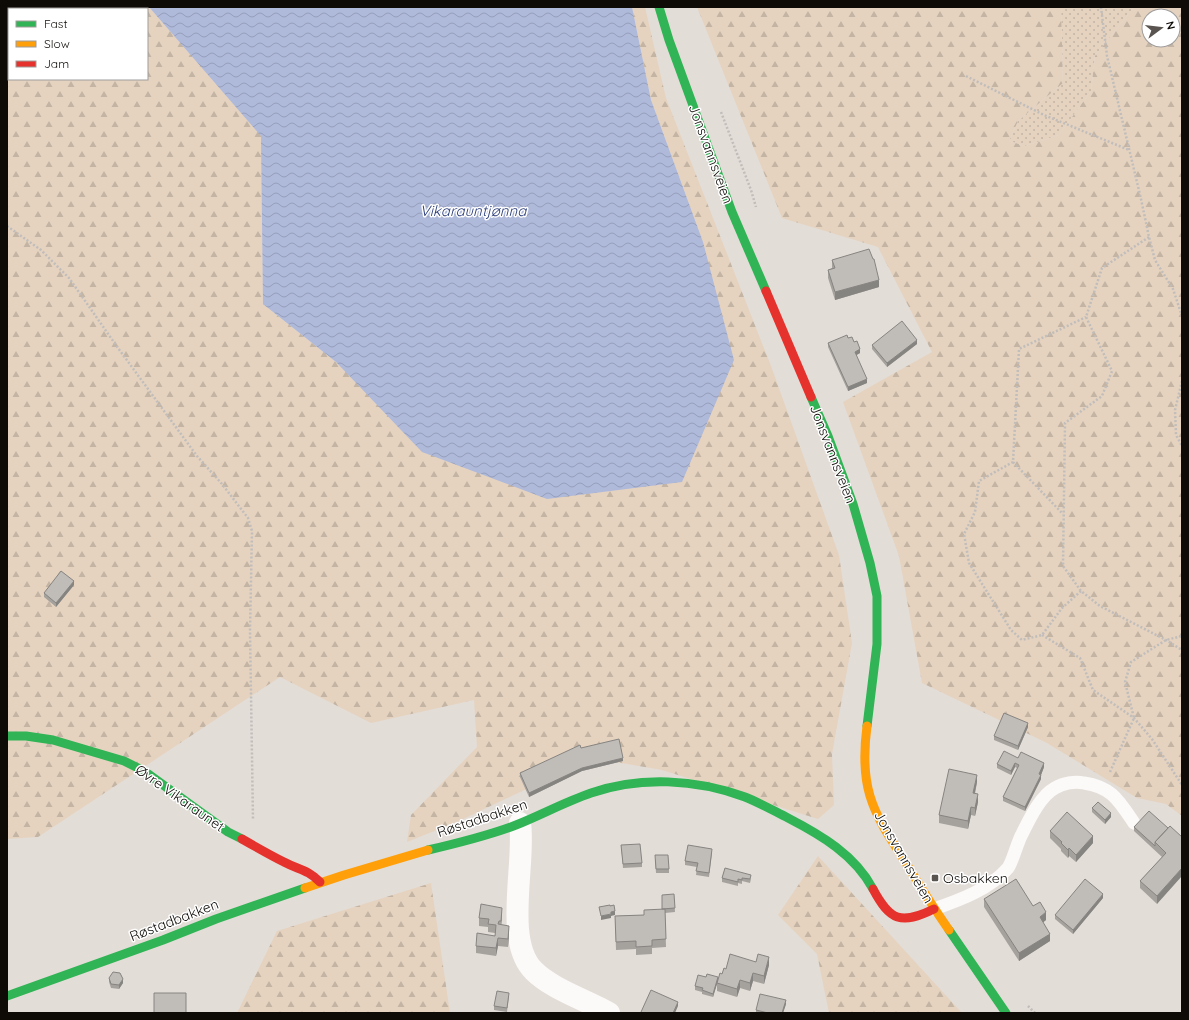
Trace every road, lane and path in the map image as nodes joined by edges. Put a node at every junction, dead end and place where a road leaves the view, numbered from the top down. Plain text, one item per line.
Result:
1 (659, 7) edge
2 (1101, 7) edge
3 (966, 76) dead end
4 (1129, 150) junction
5 (7, 226) edge
6 (1149, 238) junction
7 (1182, 316) edge
8 (1086, 317) junction
9 (1182, 381) edge
10 (1182, 446) edge
11 (1012, 462) junction
12 (1064, 514) junction
13 (1081, 590) junction
14 (1042, 635) junction
15 (1182, 636) edge
16 (1166, 640) junction
17 (1182, 650) edge
18 (1134, 718) junction
19 (7, 736) edge
20 (1182, 785) edge
21 (1103, 787) junction
22 (520, 823) junction
23 (1134, 823) dead end
24 (254, 847) junction
25 (320, 882) junction
26 (934, 909) junction
27 (7, 996) edge
28 (609, 1013) edge
29 (1006, 1013) edge

1 - 26 street, Jonsvannsveien
2 - 4 path
3 - 4 path
4 - 6 path
5 - 24 path
6 - 7 path
6 - 8 path
8 - 11 path
8 - 12 path
9 - 10 path
11 - 12 path
11 - 14 path
12 - 13 path
13 - 14 path
13 - 16 path
14 - 18 path
15 - 16 path
16 - 17 path
16 - 18 path
18 - 20 path
18 - 21 path
19 - 24 street, Øvre Vikaraunet
21 - 23 lane
21 - 26 lane, Jonsvannsveien
22 - 25 street, Røstadbakken
22 - 26 street, Røstadbakken
22 - 28 street
24 - 25 street, Øvre Vikaraunet
25 - 27 street, Røstadbakken
26 - 29 street, Jonsvannsveien

